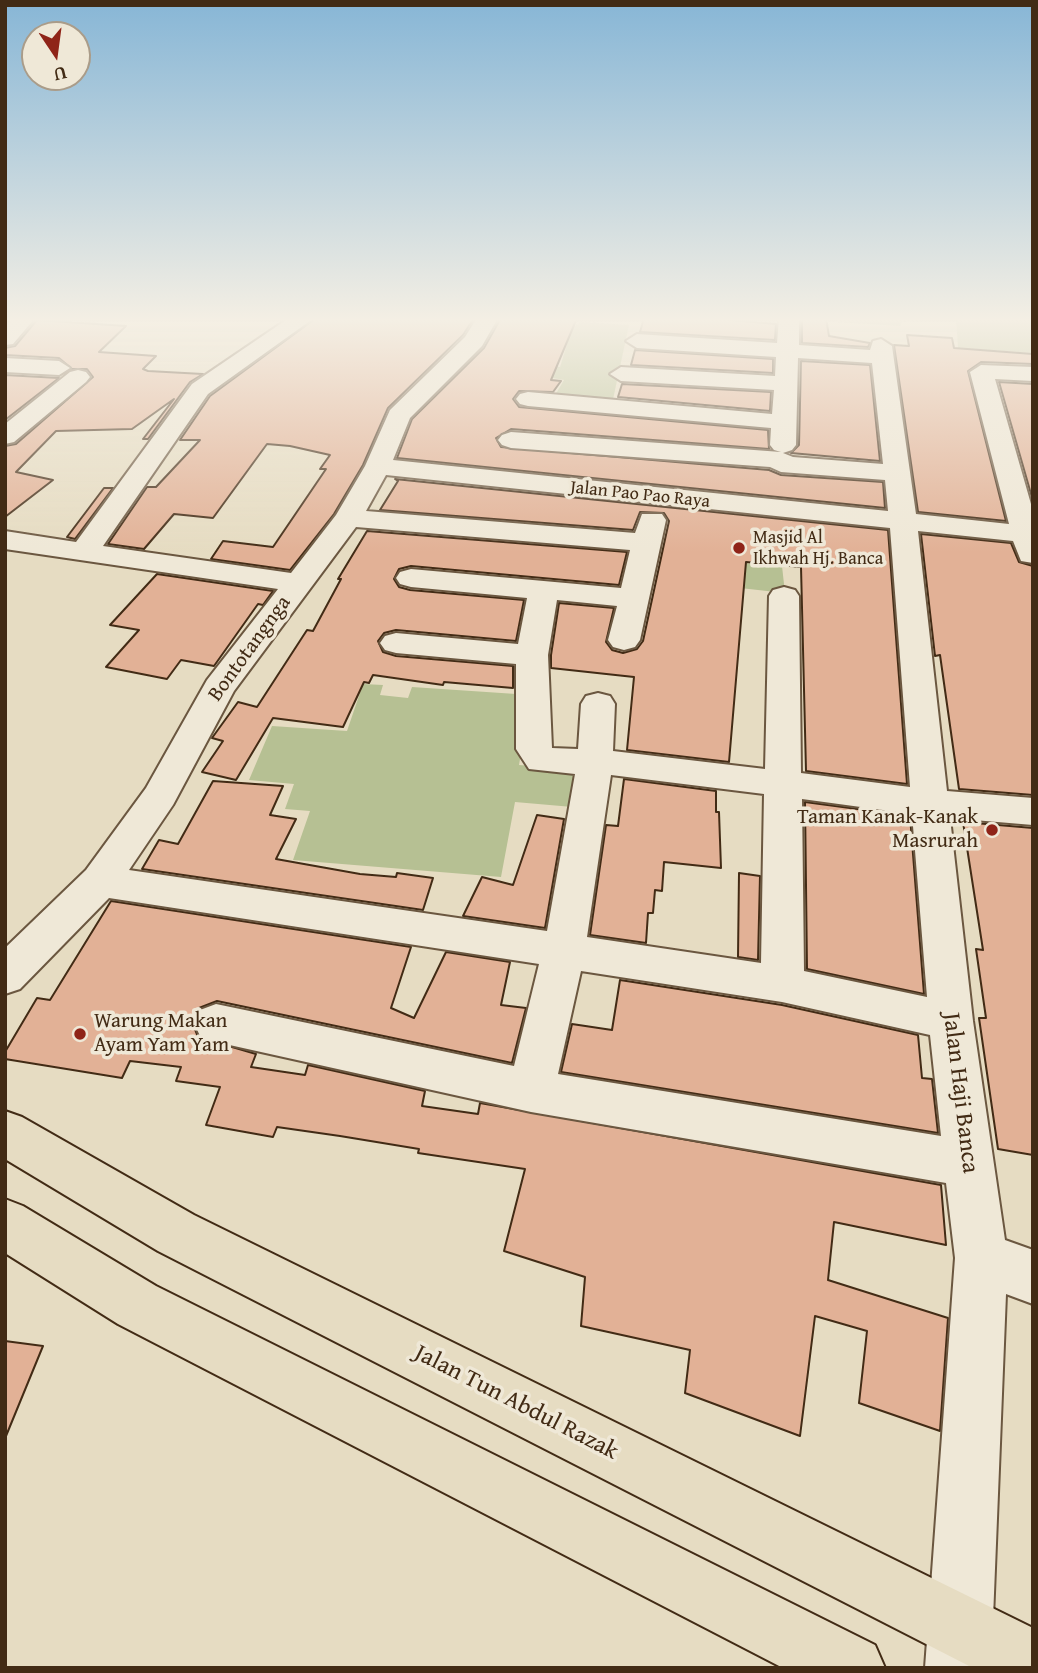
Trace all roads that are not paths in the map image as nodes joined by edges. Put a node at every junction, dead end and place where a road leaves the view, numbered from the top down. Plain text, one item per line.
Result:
1 (46, 396) edge
2 (195, 396) edge
3 (418, 396) edge
4 (785, 396) edge
5 (887, 396) edge
6 (988, 396) edge
7 (528, 399) dead end
8 (784, 422) junction
9 (5, 437) edge
10 (511, 440) dead end
11 (782, 462) junction
12 (378, 466) junction
13 (897, 473) junction
14 (657, 498) junction
15 (779, 509) junction
16 (348, 518) junction
17 (903, 520) junction
18 (5, 540) edge
19 (646, 543) junction
20 (1030, 543) edge
21 (85, 550) junction
22 (411, 578) dead end
23 (299, 583) junction
24 (544, 590) junction
25 (785, 596) dead end
26 (631, 598) junction
27 (624, 640) dead end
28 (396, 643) dead end
29 (532, 655) junction
30 (598, 704) dead end
31 (597, 761) junction
32 (785, 782) junction
33 (932, 803) junction
34 (1033, 812) edge
35 (100, 881) junction
36 (564, 952) junction
37 (5, 976) edge
38 (782, 984) junction
39 (951, 1021) junction
40 (216, 1023) dead end
41 (531, 1091) junction
42 (5, 1133) edge
43 (969, 1164) junction
44 (5, 1224) edge
45 (981, 1258) junction
46 (1033, 1277) edge
47 (959, 1646) edge
48 (1033, 1663) edge
49 (852, 1668) edge

1 - 9 street
2 - 21 street
3 - 12 street, Bontotangnga
4 - 8 street
5 - 13 street, Jalan Haji Banca
6 - 20 street
7 - 8 street
8 - 11 street
10 - 11 street
11 - 13 street
11 - 15 street
12 - 14 street, Jalan Pao Pao Raya
12 - 16 street, Bontotangnga
13 - 17 street, Jalan Haji Banca
14 - 15 street, Jalan Pao Pao Raya
14 - 19 street
15 - 17 street, Jalan Pao Pao Raya
16 - 19 street
16 - 23 street, Bontotangnga
17 - 20 street, Jalan Pao Pao Raya
17 - 33 street, Jalan Haji Banca
18 - 21 street
19 - 26 street
21 - 23 street
22 - 24 street
23 - 35 street, Bontotangnga
24 - 26 street
24 - 29 street
25 - 32 street
26 - 27 street
28 - 29 street
29 - 31 street
30 - 31 street
31 - 32 street
31 - 36 street
32 - 33 street
32 - 38 street
33 - 34 street
33 - 39 street, Jalan Haji Banca
35 - 36 street
35 - 37 street, Bontotangnga
36 - 38 street
36 - 41 street
38 - 39 street
39 - 43 street, Jalan Haji Banca
40 - 41 street
41 - 43 street
42 - 47 main road, Jalan Tun Abdul Razak
43 - 45 street, Jalan Haji Banca
44 - 49 main road
45 - 46 street
45 - 47 street, Jalan Haji Banca
47 - 48 main road, Jalan Tun Abdul Razak

